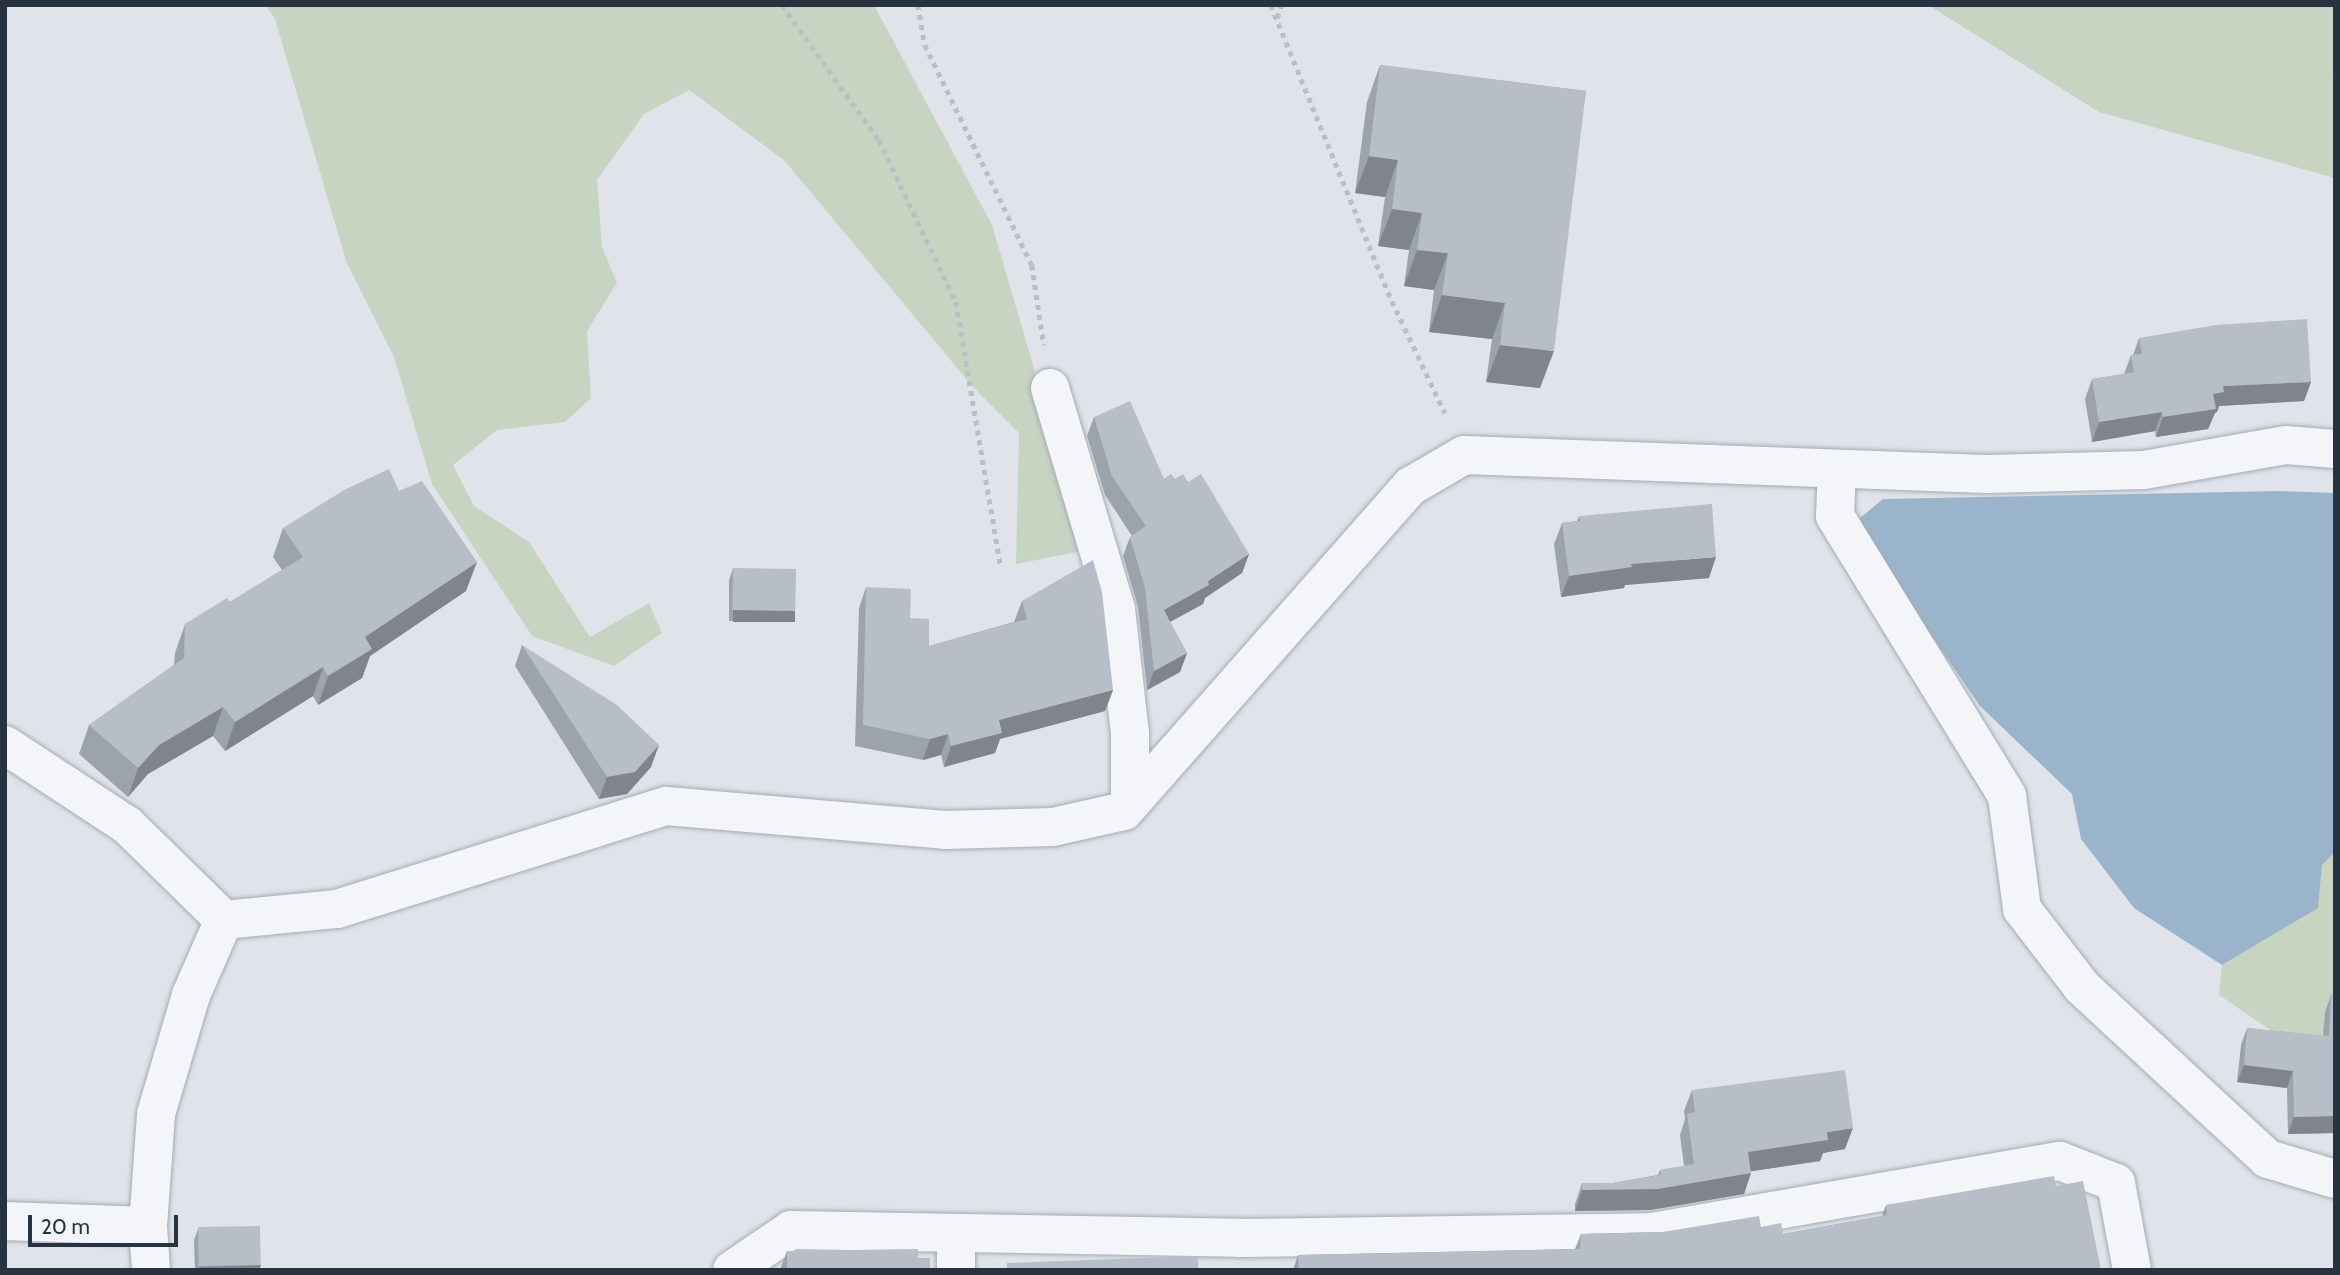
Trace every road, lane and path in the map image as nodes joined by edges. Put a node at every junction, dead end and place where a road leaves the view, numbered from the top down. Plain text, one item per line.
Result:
1 (782, 5) edge
2 (918, 5) edge
3 (1271, 5) edge
4 (1281, 5) edge
5 (1277, 19) junction
6 (1050, 388) joint
7 (2335, 449) edge
8 (1464, 455) junction
9 (1837, 469) junction
10 (1001, 568) dead end
11 (5, 746) edge
12 (1130, 804) junction
13 (224, 920) junction
14 (2335, 1179) edge
15 (5, 1221) edge
16 (148, 1226) junction
17 (956, 1251) edge
18 (1240, 1254) edge
19 (151, 1270) edge
20 (732, 1270) edge
21 (2132, 1270) edge

1 - 10 path
2 - 6 path
3 - 5 path
4 - 5 path
5 - 8 path
6 - 12 street
7 - 9 street
8 - 9 street
8 - 12 street
9 - 14 street
11 - 13 street
12 - 13 street
13 - 16 street
15 - 16 street
16 - 19 street
17 - 18 street
17 - 20 street
18 - 21 street

